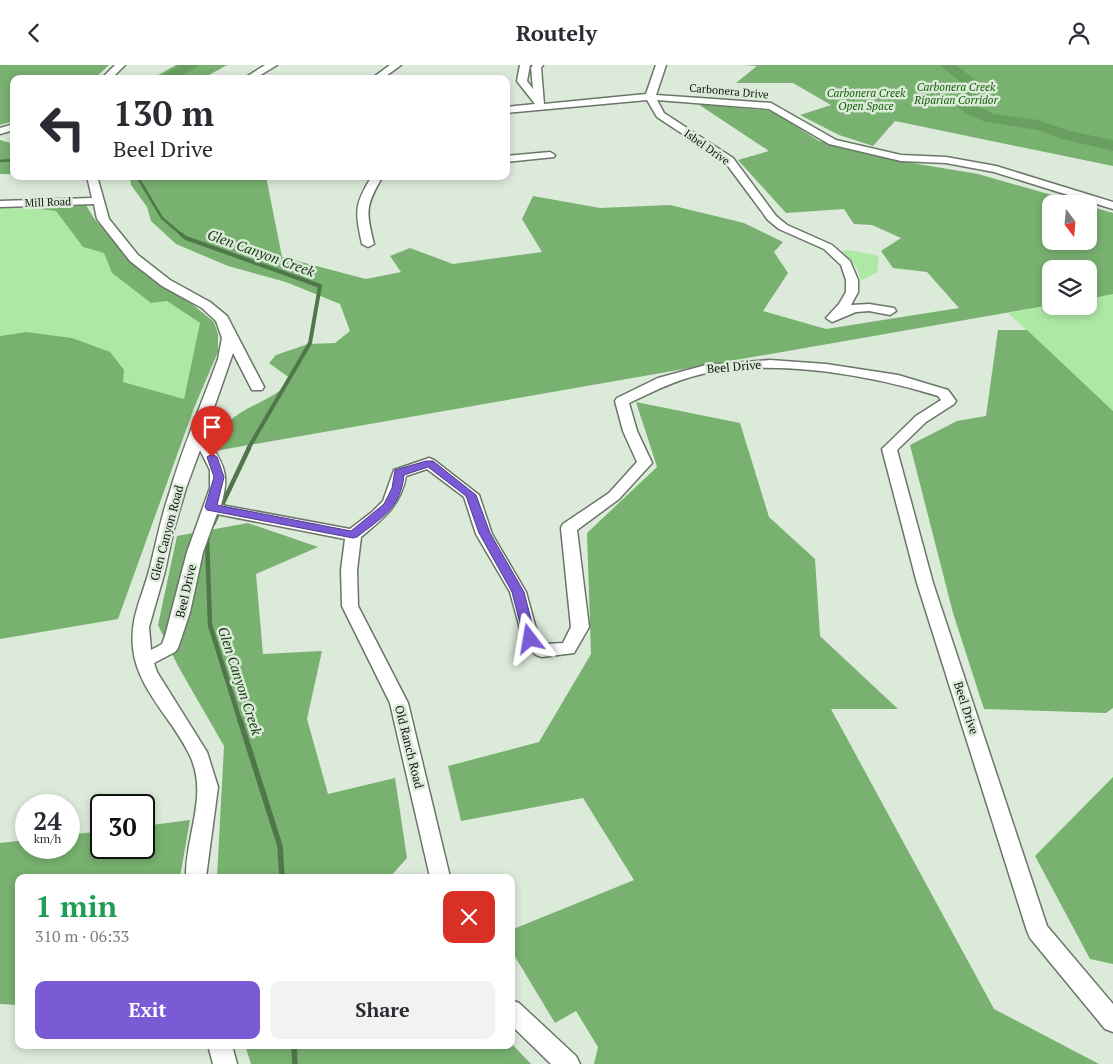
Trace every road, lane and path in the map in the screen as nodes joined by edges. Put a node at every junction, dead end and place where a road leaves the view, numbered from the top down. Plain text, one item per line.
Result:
1 (120, 65) edge
2 (272, 65) edge
3 (396, 65) edge
4 (525, 65) edge
5 (538, 65) edge
6 (661, 65) edge
7 (109, 75) edge
8 (255, 75) edge
9 (381, 75) edge
10 (650, 97) junction
11 (539, 103) junction
12 (510, 109) edge
13 (550, 155) dead end
14 (510, 159) edge
15 (93, 180) edge
16 (376, 180) edge
17 (97, 201) junction
18 (0, 203) edge
19 (1113, 206) edge
20 (368, 244) dead end
21 (852, 292) dead end
22 (222, 319) junction
23 (257, 387) dead end
24 (194, 445) junction
25 (210, 512) junction
26 (353, 535) junction
27 (145, 660) junction
28 (196, 874) edge
29 (439, 874) edge
30 (515, 1014) edge
31 (1113, 1021) edge
32 (221, 1049) edge
33 (225, 1064) edge
34 (568, 1064) edge

1 - 7 street
2 - 8 street
3 - 9 street
4 - 11 street
5 - 11 street
6 - 10 street
10 - 11 street, Carbonera Drive
10 - 19 street, Carbonera Drive
10 - 21 street, Isbel Drive
11 - 12 street, Carbonera Drive
13 - 14 street
15 - 17 street
16 - 20 street
17 - 18 street, Mill Road
17 - 22 street
22 - 23 street
22 - 24 street, Glen Canyon Road
24 - 25 street, Beel Drive
24 - 27 street, Glen Canyon Road
25 - 26 street
25 - 27 street, Beel Drive
26 - 29 street, Old Ranch Road
26 - 31 street, Beel Drive
27 - 28 street, Glen Canyon Road
30 - 34 street
32 - 33 street

